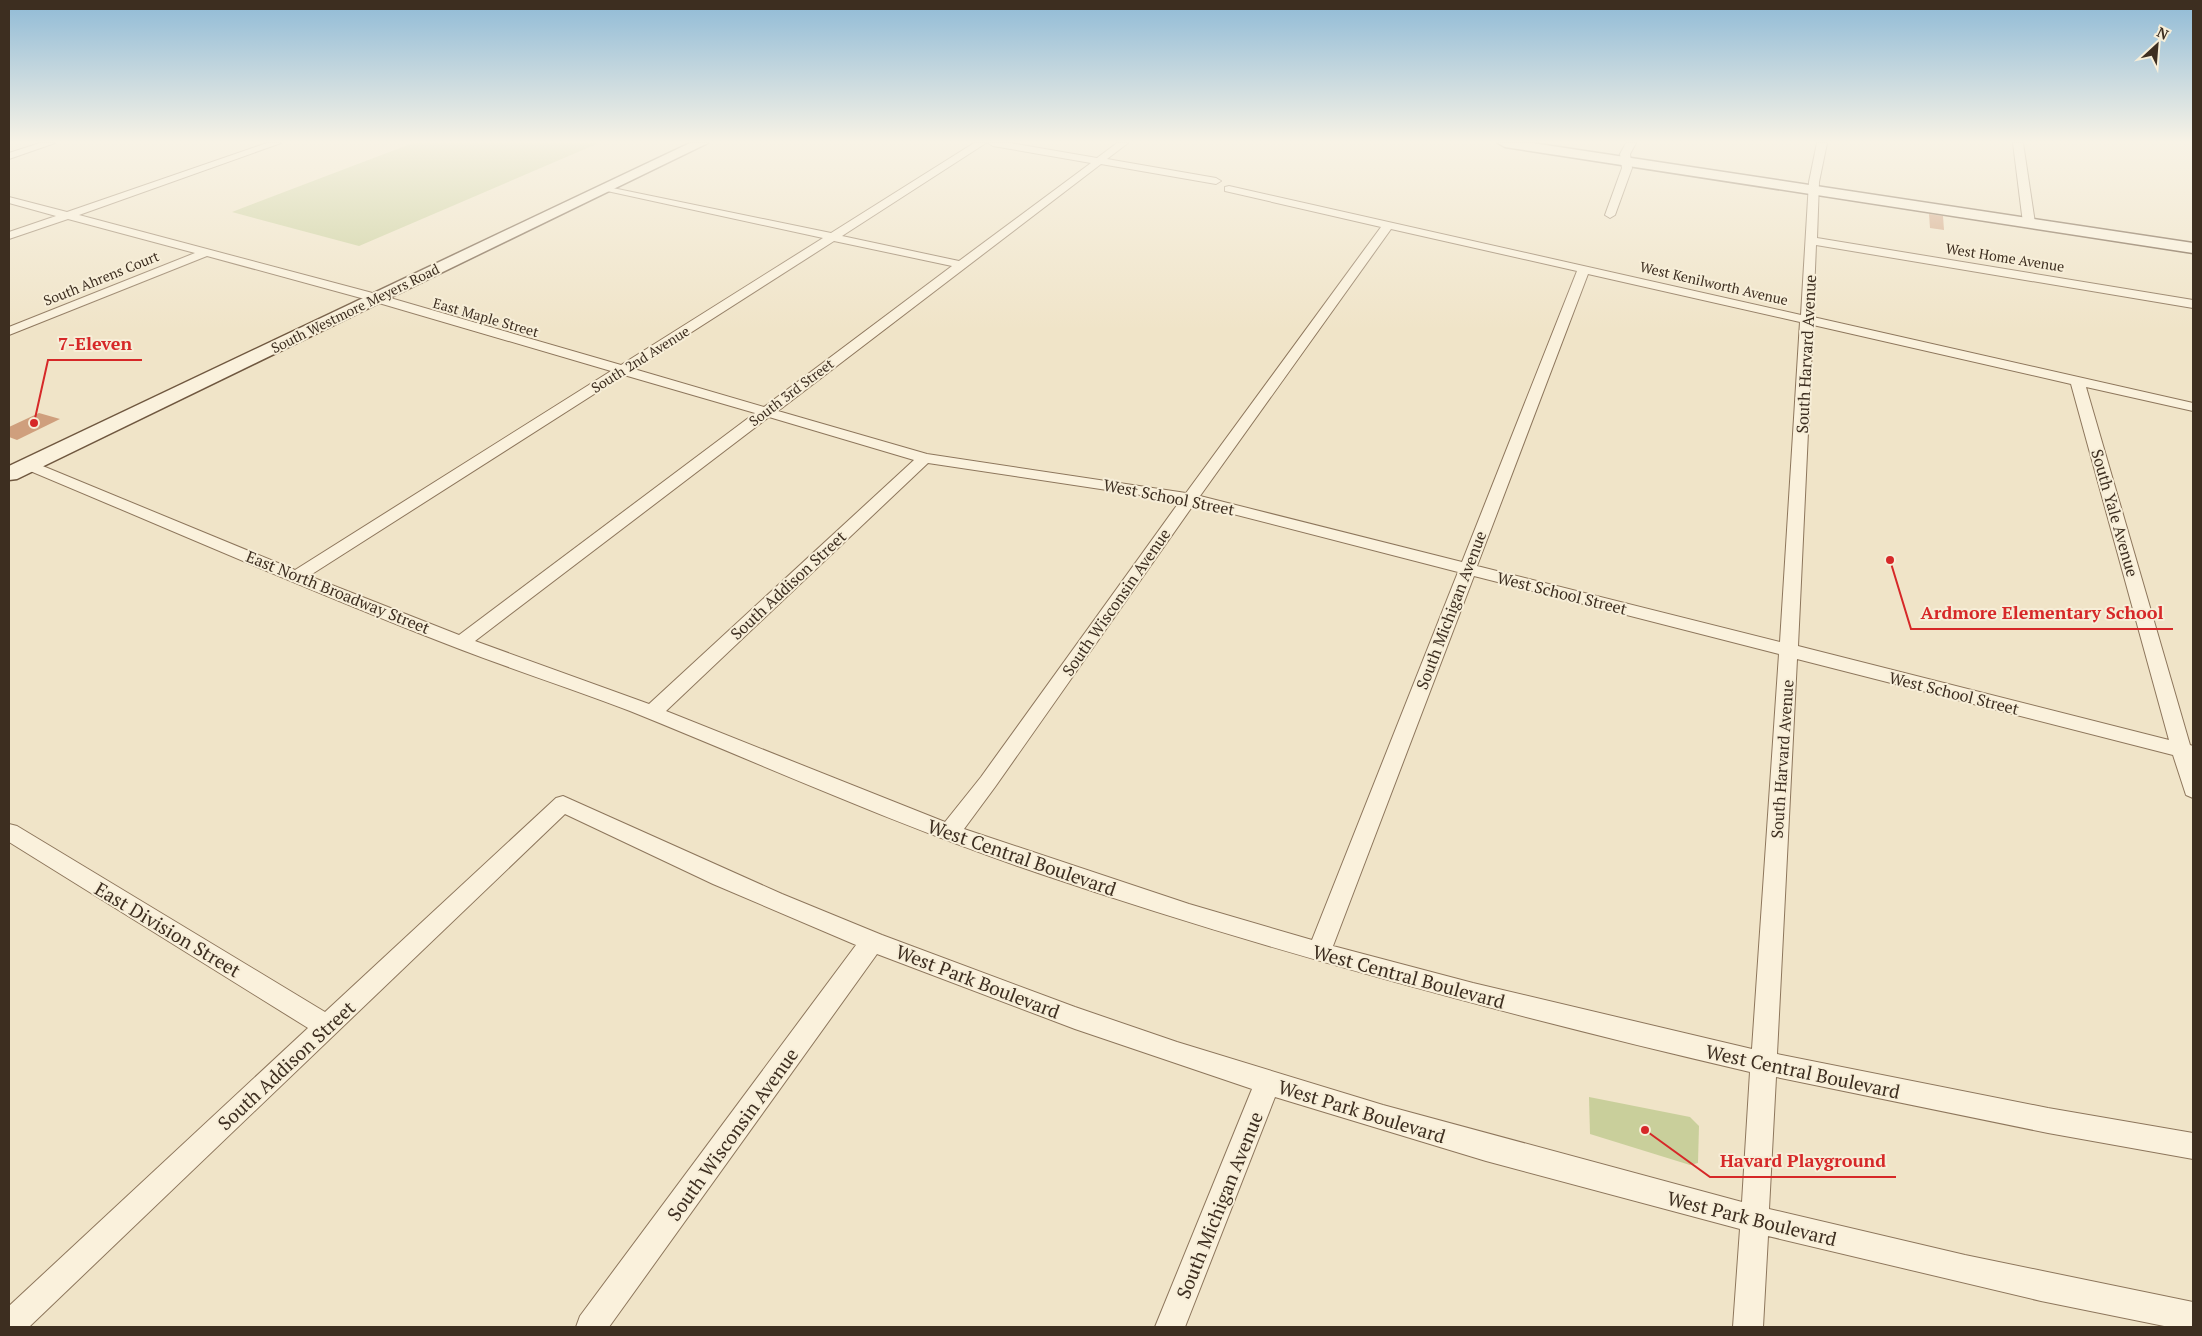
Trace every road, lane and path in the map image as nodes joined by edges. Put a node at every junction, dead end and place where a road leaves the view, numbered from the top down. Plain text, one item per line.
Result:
1 (31, 205) edge
2 (98, 205) edge
3 (571, 205) edge
4 (687, 205) edge
5 (883, 205) edge
6 (1040, 205) edge
7 (1301, 205) edge
8 (1613, 205) edge
9 (1813, 205) edge
10 (1914, 205) edge
11 (2027, 205) edge
12 (70, 215) junction
13 (1610, 215) dead end
14 (2029, 223) junction
15 (1388, 225) junction
16 (9, 236) edge
17 (833, 237) junction
18 (1812, 241) junction
19 (2193, 248) edge
20 (205, 253) junction
21 (961, 265) junction
22 (1584, 269) junction
23 (376, 298) junction
24 (2193, 304) edge
25 (1808, 320) junction
26 (9, 331) edge
27 (621, 371) junction
28 (2077, 380) junction
29 (2193, 406) edge
30 (764, 412) junction
31 (926, 458) junction
32 (28, 465) junction
33 (9, 474) edge
34 (1190, 498) junction
35 (1467, 569) junction
36 (298, 576) junction
37 (460, 643) junction
38 (1789, 651) junction
39 (652, 713) junction
40 (2188, 752) edge
41 (2193, 790) edge
42 (563, 804) joint
43 (9, 832) edge
44 (949, 832) junction
45 (873, 942) junction
46 (1319, 952) junction
47 (328, 1027) junction
48 (1764, 1063) junction
49 (1268, 1082) junction
50 (2193, 1146) edge
51 (1756, 1221) junction
52 (2193, 1317) edge
53 (9, 1326) edge
54 (591, 1327) edge
55 (1170, 1327) edge
56 (1748, 1327) edge

1 - 12 street, East Maple Street
2 - 12 street
3 - 23 street, South Westmore Meyers Road
4 - 17 street
5 - 17 street, South 2nd Avenue
6 - 21 street, South 3rd Street
7 - 15 street, West Kenilworth Avenue
8 - 13 street
9 - 18 street, South Harvard Avenue
10 - 14 street
11 - 14 street
12 - 16 street
12 - 20 street, East Maple Street
14 - 19 street
15 - 22 street, West Kenilworth Avenue
15 - 34 street, South Wisconsin Avenue
17 - 21 street
17 - 27 street, South 2nd Avenue
18 - 24 street, West Home Avenue
18 - 25 street, South Harvard Avenue
20 - 23 street, East Maple Street
20 - 26 street, South Ahrens Court
21 - 30 street, South 3rd Street
22 - 25 street, West Kenilworth Avenue
22 - 35 street, South Michigan Avenue
23 - 27 street, East Maple Street
23 - 32 street, South Westmore Meyers Road
25 - 28 street, West Kenilworth Avenue
25 - 38 street, South Harvard Avenue
27 - 30 street, East Maple Street
27 - 36 street, South 2nd Avenue
28 - 29 street, West Kenilworth Avenue
28 - 40 street, South Yale Avenue
30 - 31 street, East Maple Street
30 - 37 street, South 3rd Street
31 - 34 street, West School Street
31 - 39 street, South Addison Street
32 - 33 street, South Westmore Meyers Road
32 - 36 street, East North Broadway Street
34 - 35 street, West School Street
34 - 44 street, South Wisconsin Avenue
35 - 38 street, West School Street
35 - 46 street, South Michigan Avenue
36 - 37 street, East North Broadway Street
37 - 39 street, East North Broadway Street
38 - 40 street, West School Street
38 - 48 street, South Harvard Avenue
39 - 44 street, West Central Boulevard
40 - 41 street, South Yale Avenue
42 - 45 street, West Park Boulevard
42 - 47 street, South Addison Street
43 - 47 street, East Division Street
44 - 46 street, West Central Boulevard
45 - 49 street, West Park Boulevard
45 - 54 street, South Wisconsin Avenue
46 - 48 street, West Central Boulevard
47 - 53 street, South Addison Street
48 - 50 street, West Central Boulevard
48 - 51 street, South Harvard Avenue
49 - 51 street, West Park Boulevard
49 - 55 street, South Michigan Avenue
51 - 52 street, West Park Boulevard
51 - 56 street, South Harvard Avenue

